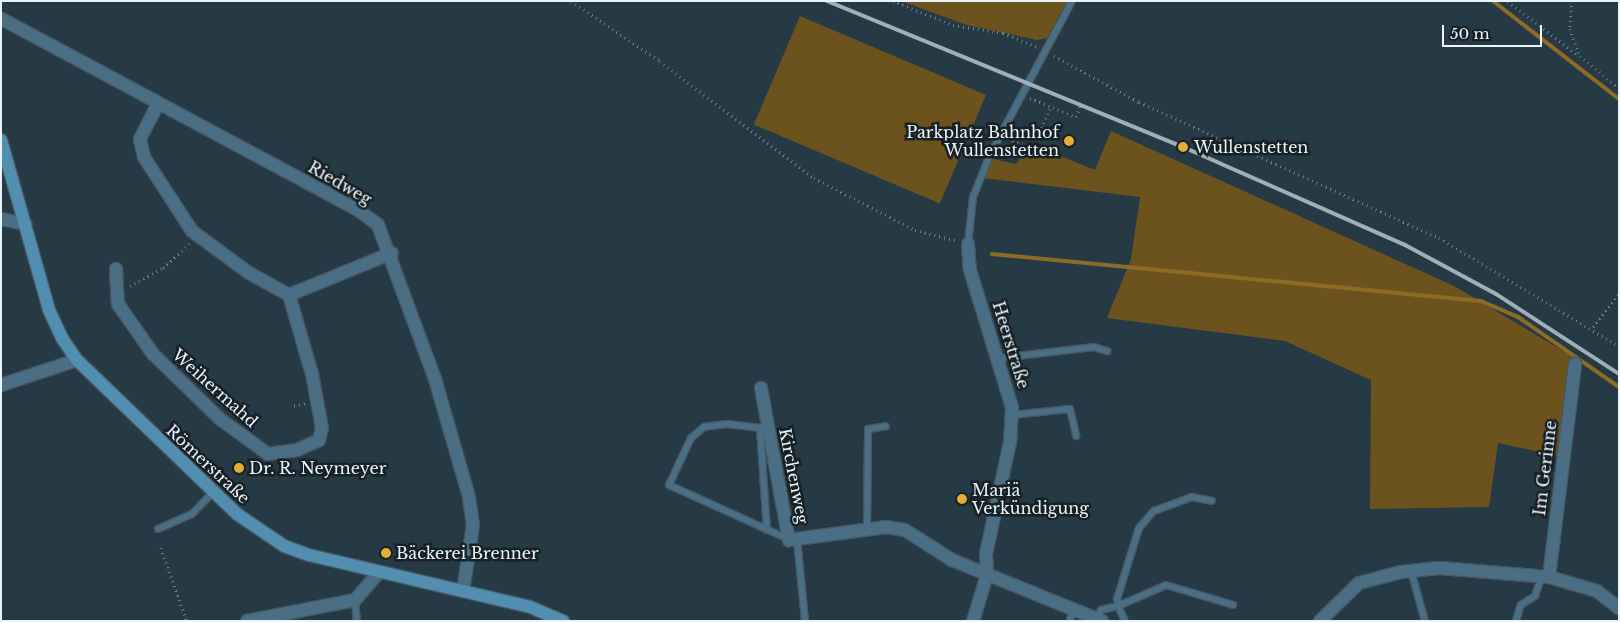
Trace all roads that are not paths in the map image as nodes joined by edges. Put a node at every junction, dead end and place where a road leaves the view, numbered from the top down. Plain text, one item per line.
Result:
1 (1072, 1) edge
2 (2, 19) edge
3 (158, 104) junction
4 (1, 140) edge
5 (1, 219) edge
6 (26, 224) junction
7 (968, 244) joint
8 (392, 252) junction
9 (116, 269) dead end
10 (290, 295) junction
11 (1107, 351) dead end
12 (1000, 358) junction
13 (77, 360) junction
14 (1575, 364) dead end
15 (1, 385) edge
16 (761, 388) dead end
17 (1012, 415) junction
18 (886, 426) dead end
19 (765, 429) junction
20 (1076, 436) dead end
21 (213, 492) junction
22 (1212, 501) dead end
23 (158, 529) dead end
24 (767, 530) junction
25 (867, 530) junction
26 (793, 539) junction
27 (1411, 571) junction
28 (379, 572) junction
29 (987, 574) junction
30 (1546, 577) junction
31 (463, 590) junction
32 (355, 600) junction
33 (1233, 605) dead end
34 (1119, 606) junction
35 (1073, 607) junction
36 (1619, 608) edge
37 (260, 619) edge
38 (1099, 620) edge
39 (247, 621) edge
40 (357, 621) edge
41 (563, 621) edge
42 (805, 621) edge
43 (973, 621) edge
44 (1070, 621) edge
45 (1125, 621) edge
46 (1320, 621) edge
47 (1425, 621) edge
48 (1516, 621) edge

1 - 7 lane
2 - 3 street, Riedweg
3 - 8 street, Riedweg
3 - 10 street
4 - 6 main road, Römerstraße
5 - 6 street
6 - 13 main road, Römerstraße
7 - 12 street, Heerstraße
8 - 10 street
8 - 31 street, Riedweg
9 - 10 street, Weihermahd
11 - 12 lane
12 - 17 street, Heerstraße
13 - 15 street
13 - 21 main road, Römerstraße
14 - 30 street, Im Gerinne
16 - 19 street, Kirchenweg
17 - 20 lane
17 - 29 street, Heerstraße
18 - 25 lane
19 - 24 lane
19 - 24 lane
19 - 26 street, Kirchenweg
21 - 23 lane
21 - 28 main road, Römerstraße
22 - 34 lane
24 - 26 lane
25 - 26 street, Kirchenweg
25 - 29 street, Kirchenweg
26 - 42 lane
27 - 30 street
27 - 46 street
27 - 47 lane
28 - 31 main road, Römerstraße
28 - 32 street
29 - 35 street, Kirchenweg
29 - 43 street, Heerstraße
30 - 36 street
30 - 48 lane
31 - 41 main road, Römerstraße
32 - 37 street
32 - 40 lane
33 - 34 lane
34 - 38 lane
34 - 45 lane
35 - 38 street, Kirchenweg
35 - 44 lane
37 - 39 street

